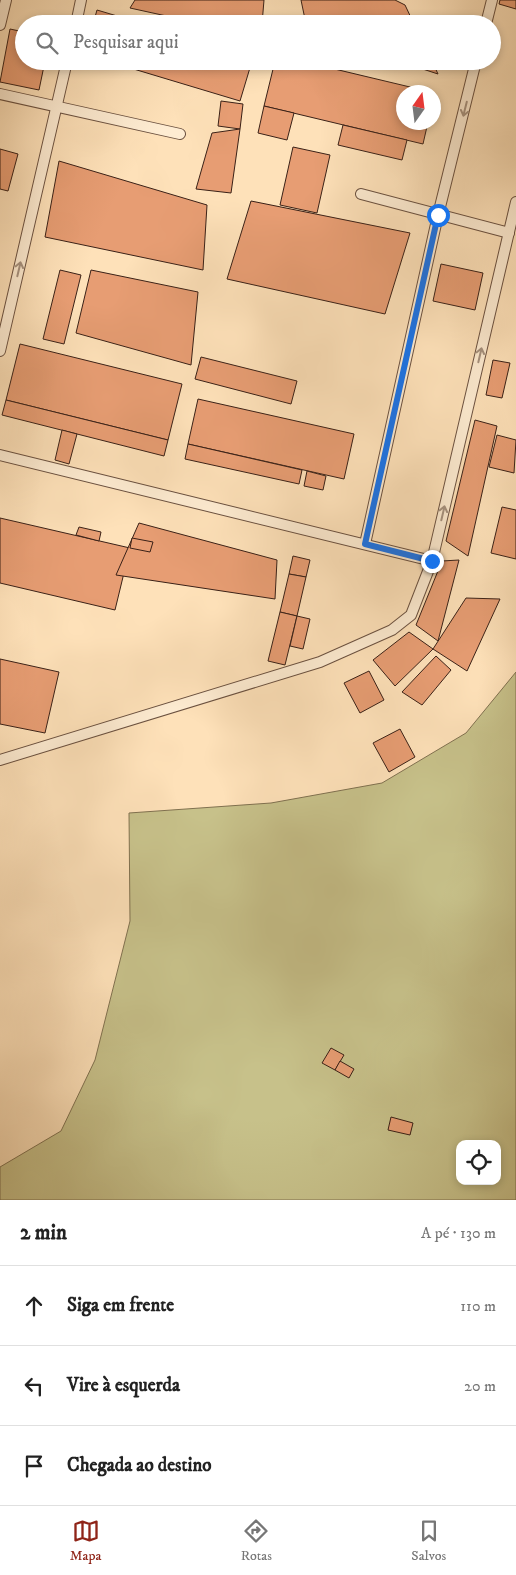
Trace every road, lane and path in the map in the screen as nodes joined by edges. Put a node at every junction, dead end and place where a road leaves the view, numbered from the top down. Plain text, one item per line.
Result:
1 (6, 0) edge
2 (82, 0) edge
3 (492, 0) edge
4 (78, 15) edge
5 (488, 15) edge
6 (0, 25) edge
7 (65, 70) edge
8 (474, 70) edge
9 (0, 94) edge
10 (57, 107) junction
11 (180, 134) dead end
12 (361, 194) dead end
13 (516, 202) edge
14 (438, 215) junction
15 (509, 233) junction
16 (0, 351) edge
17 (0, 454) edge
18 (365, 544) junction
19 (432, 561) junction
20 (0, 760) edge

1 - 6 lane
2 - 4 lane
3 - 5 lane
7 - 10 lane
8 -> 14 lane
9 - 10 lane
10 - 11 lane
16 -> 10 lane
12 - 14 lane
13 - 15 lane
14 - 15 lane
14 - 18 lane
19 -> 15 lane
17 - 18 lane
18 - 19 lane
19 - 20 lane

